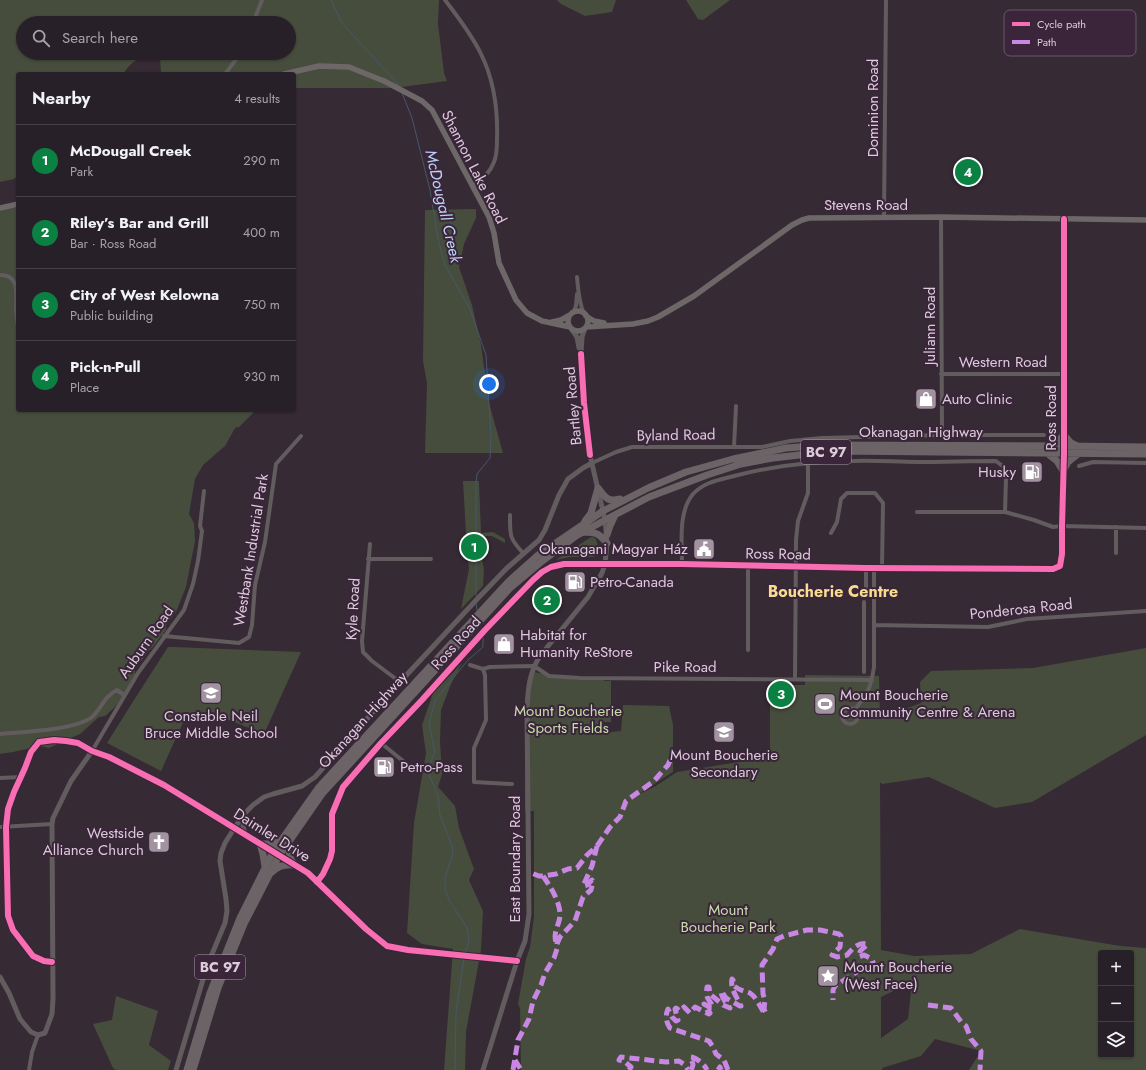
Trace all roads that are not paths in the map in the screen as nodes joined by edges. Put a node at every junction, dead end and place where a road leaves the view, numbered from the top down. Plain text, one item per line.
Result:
1 (262, 0) edge
2 (445, 0) edge
3 (886, 0) edge
4 (256, 16) edge
5 (236, 60) edge
6 (227, 72) edge
7 (292, 72) edge
8 (472, 186) junction
9 (16, 204) edge
10 (0, 208) edge
11 (884, 217) junction
12 (942, 217) junction
13 (1064, 219) junction
14 (1146, 220) edge
15 (0, 275) edge
16 (577, 277) dead end
17 (16, 285) edge
18 (578, 287) junction
19 (571, 314) junction
20 (585, 315) junction
21 (550, 322) junction
22 (616, 324) junction
23 (571, 328) junction
24 (585, 328) junction
25 (581, 354) junction
26 (942, 374) junction
27 (1064, 374) junction
28 (736, 406) dead end
29 (942, 435) junction
30 (1044, 435) dead end
31 (1064, 435) junction
32 (301, 436) dead end
33 (1048, 446) junction
34 (1064, 446) junction
35 (734, 447) junction
36 (1146, 448) edge
37 (1078, 450) junction
38 (1046, 453) junction
39 (1064, 454) junction
40 (1146, 454) edge
41 (592, 463) junction
42 (808, 463) junction
43 (1146, 463) edge
44 (1079, 466) dead end
45 (1064, 471) junction
46 (598, 488) junction
47 (204, 491) dead end
48 (632, 496) junction
49 (603, 511) junction
50 (917, 512) dead end
51 (1005, 512) junction
52 (616, 514) junction
53 (510, 515) dead end
54 (605, 520) junction
55 (583, 524) junction
56 (1062, 526) junction
57 (1116, 527) junction
58 (1146, 528) edge
59 (584, 532) junction
60 (831, 533) dead end
61 (607, 539) junction
62 (370, 544) dead end
63 (1116, 553) dead end
64 (524, 554) junction
65 (368, 559) junction
66 (431, 559) dead end
67 (605, 564) junction
68 (682, 564) junction
69 (748, 567) junction
70 (795, 567) junction
71 (866, 568) junction
72 (874, 568) junction
73 (882, 568) junction
74 (866, 594) dead end
75 (864, 602) dead end
76 (1146, 611) edge
77 (479, 617) junction
78 (874, 627) junction
79 (864, 630) junction
80 (164, 636) junction
81 (748, 650) dead end
82 (470, 665) dead end
83 (534, 666) junction
84 (483, 669) junction
85 (864, 672) dead end
86 (795, 679) junction
87 (872, 680) junction
88 (400, 682) junction
89 (124, 695) junction
90 (854, 709) junction
91 (0, 734) edge
92 (381, 743) junction
93 (92, 751) junction
94 (414, 770) dead end
95 (21, 777) junction
96 (0, 778) edge
97 (512, 784) dead end
98 (245, 813) junction
99 (52, 824) junction
100 (0, 827) edge
101 (6, 827) junction
102 (234, 828) junction
103 (245, 834) junction
104 (284, 837) junction
105 (260, 844) junction
106 (288, 844) junction
107 (276, 854) junction
108 (294, 865) junction
109 (265, 869) junction
110 (268, 877) junction
111 (317, 882) junction
112 (517, 961) junction
113 (52, 962) junction
114 (0, 977) edge
115 (38, 1035) junction
116 (29, 1070) edge
117 (176, 1070) edge
118 (187, 1070) edge
119 (193, 1070) edge
120 (483, 1070) edge

1 - 4 street
2 - 8 street
3 - 11 street, Dominion Road
5 - 6 street
7 - 8 main road, Shannon Lake Road
8 - 21 main road, Shannon Lake Road
9 - 10 main road
11 - 12 main road, Stevens Road
11 - 22 main road, Stevens Road
12 - 13 main road, Stevens Road
12 - 26 street, Juliann Road
13 - 14 main road, Stevens Road
13 - 27 street, Ross Road
15 - 17 street
16 - 18 street
18 - 19 street
18 - 20 street
19 - 20 main road
19 - 21 main road
19 - 23 main road
20 - 22 main road, Stevens Road
20 - 24 main road
21 - 23 main road, Shannon Lake Road
22 - 24 main road, Stevens Road
23 - 24 main road
23 - 25 street, Bartley Road
24 - 25 street, Bartley Road
25 - 41 street, Bartley Road
26 - 27 street, Western Road
26 - 29 street, Juliann Road
27 - 31 street, Ross Road
28 - 35 street
29 - 30 street, Byland Road
29 - 35 street, Byland Road
31 - 33 highway
31 - 34 street, Ross Road
31 - 37 highway
32 - 80 street, Westbank Industrial Park
33 - 34 highway, Okanagan Highway / BC 97
33 - 48 highway, Okanagan Highway / BC 97
34 - 37 highway, Okanagan Highway / BC 97
34 - 39 street, Ross Road
35 - 41 street, Byland Road
36 - 37 highway, Okanagan Highway / BC 97
37 - 39 highway, Okanagan Highway / BC 97
37 - 40 highway, Okanagan Highway / BC 97
37 - 45 highway
38 - 39 highway, Okanagan Highway / BC 97
38 - 45 highway
38 - 52 highway, Okanagan Highway / BC 97
39 - 45 street, Ross Road
41 - 46 street, Bartley Road
41 - 64 street, Byland Road
42 - 51 street
42 - 68 street
42 - 70 street
43 - 44 street
45 - 56 street, Ross Road
46 - 48 highway
46 - 49 street, Bartley Road
46 - 55 highway
47 - 80 street, Auburn Road
48 - 49 highway, Okanagan Highway / BC 97
49 - 54 street, Bartley Road
49 - 55 highway, Okanagan Highway / BC 97
50 - 51 street
51 - 56 street
52 - 54 highway, Okanagan Highway / BC 97
52 - 61 highway
53 - 64 street
54 - 59 highway, Okanagan Highway / BC 97
54 - 61 street, Bartley Road
55 - 77 highway, Okanagan Highway / BC 97
56 - 57 street
56 - 73 street, Ross Road
57 - 58 street
57 - 63 street
59 - 61 highway
59 - 77 highway, Okanagan Highway / BC 97
60 - 73 street
61 - 67 street, Bartley Road
62 - 65 street, Kyle Road
64 - 88 street, Byland Road
65 - 66 street
65 - 88 street, Kyle Road
67 - 68 street, Ross Road
67 - 83 street, Bartley Road
67 - 92 street, Ross Road
68 - 69 street, Ross Road
69 - 70 street, Ross Road
69 - 81 street
70 - 71 street, Ross Road
70 - 86 street
71 - 72 street, Ross Road
71 - 74 street
72 - 73 street, Ross Road
72 - 78 street
75 - 79 street
76 - 78 street, Ponderosa Road
77 - 104 highway, Okanagan Highway / BC 97
77 - 106 highway, Okanagan Highway / BC 97
78 - 79 street, Ponderosa Road
78 - 87 street
79 - 85 street
80 - 89 street, Auburn Road
82 - 84 street
83 - 84 street
83 - 86 street, Pike Road
83 - 112 street, East Boundary Road
84 - 97 street
86 - 87 street, Pike Road
87 - 90 street
88 - 98 street, Byland Road
89 - 91 street, Auburn Road
89 - 93 street, Auburn Road
90 - 90 street
92 - 94 street
92 - 111 street, Ross Road
93 - 95 street, Daimler Drive
93 - 99 street, Auburn Road
93 - 102 street, Daimler Drive
95 - 96 street
95 - 101 street
98 - 102 street, Byland Road
98 - 103 street
99 - 101 street
99 - 113 street, Auburn Road
100 - 101 street
101 - 113 street
102 - 103 street, Daimler Drive
102 - 117 street, Byland Road
103 - 105 street, Daimler Drive
104 - 105 highway
104 - 107 highway, Okanagan Highway / BC 97
105 - 107 street, Daimler Drive
105 - 109 highway
106 - 107 highway, Okanagan Highway / BC 97
106 - 108 highway
107 - 108 street, Daimler Drive
107 - 109 highway, Okanagan Highway / BC 97
107 - 110 highway, Okanagan Highway / BC 97
108 - 110 highway
108 - 111 street, Daimler Drive
109 - 118 highway, Okanagan Highway / BC 97
110 - 119 highway, Okanagan Highway / BC 97
111 - 112 street, Daimler Drive
112 - 120 street, East Boundary Road
113 - 115 street, Auburn Road
114 - 115 street
115 - 116 street

